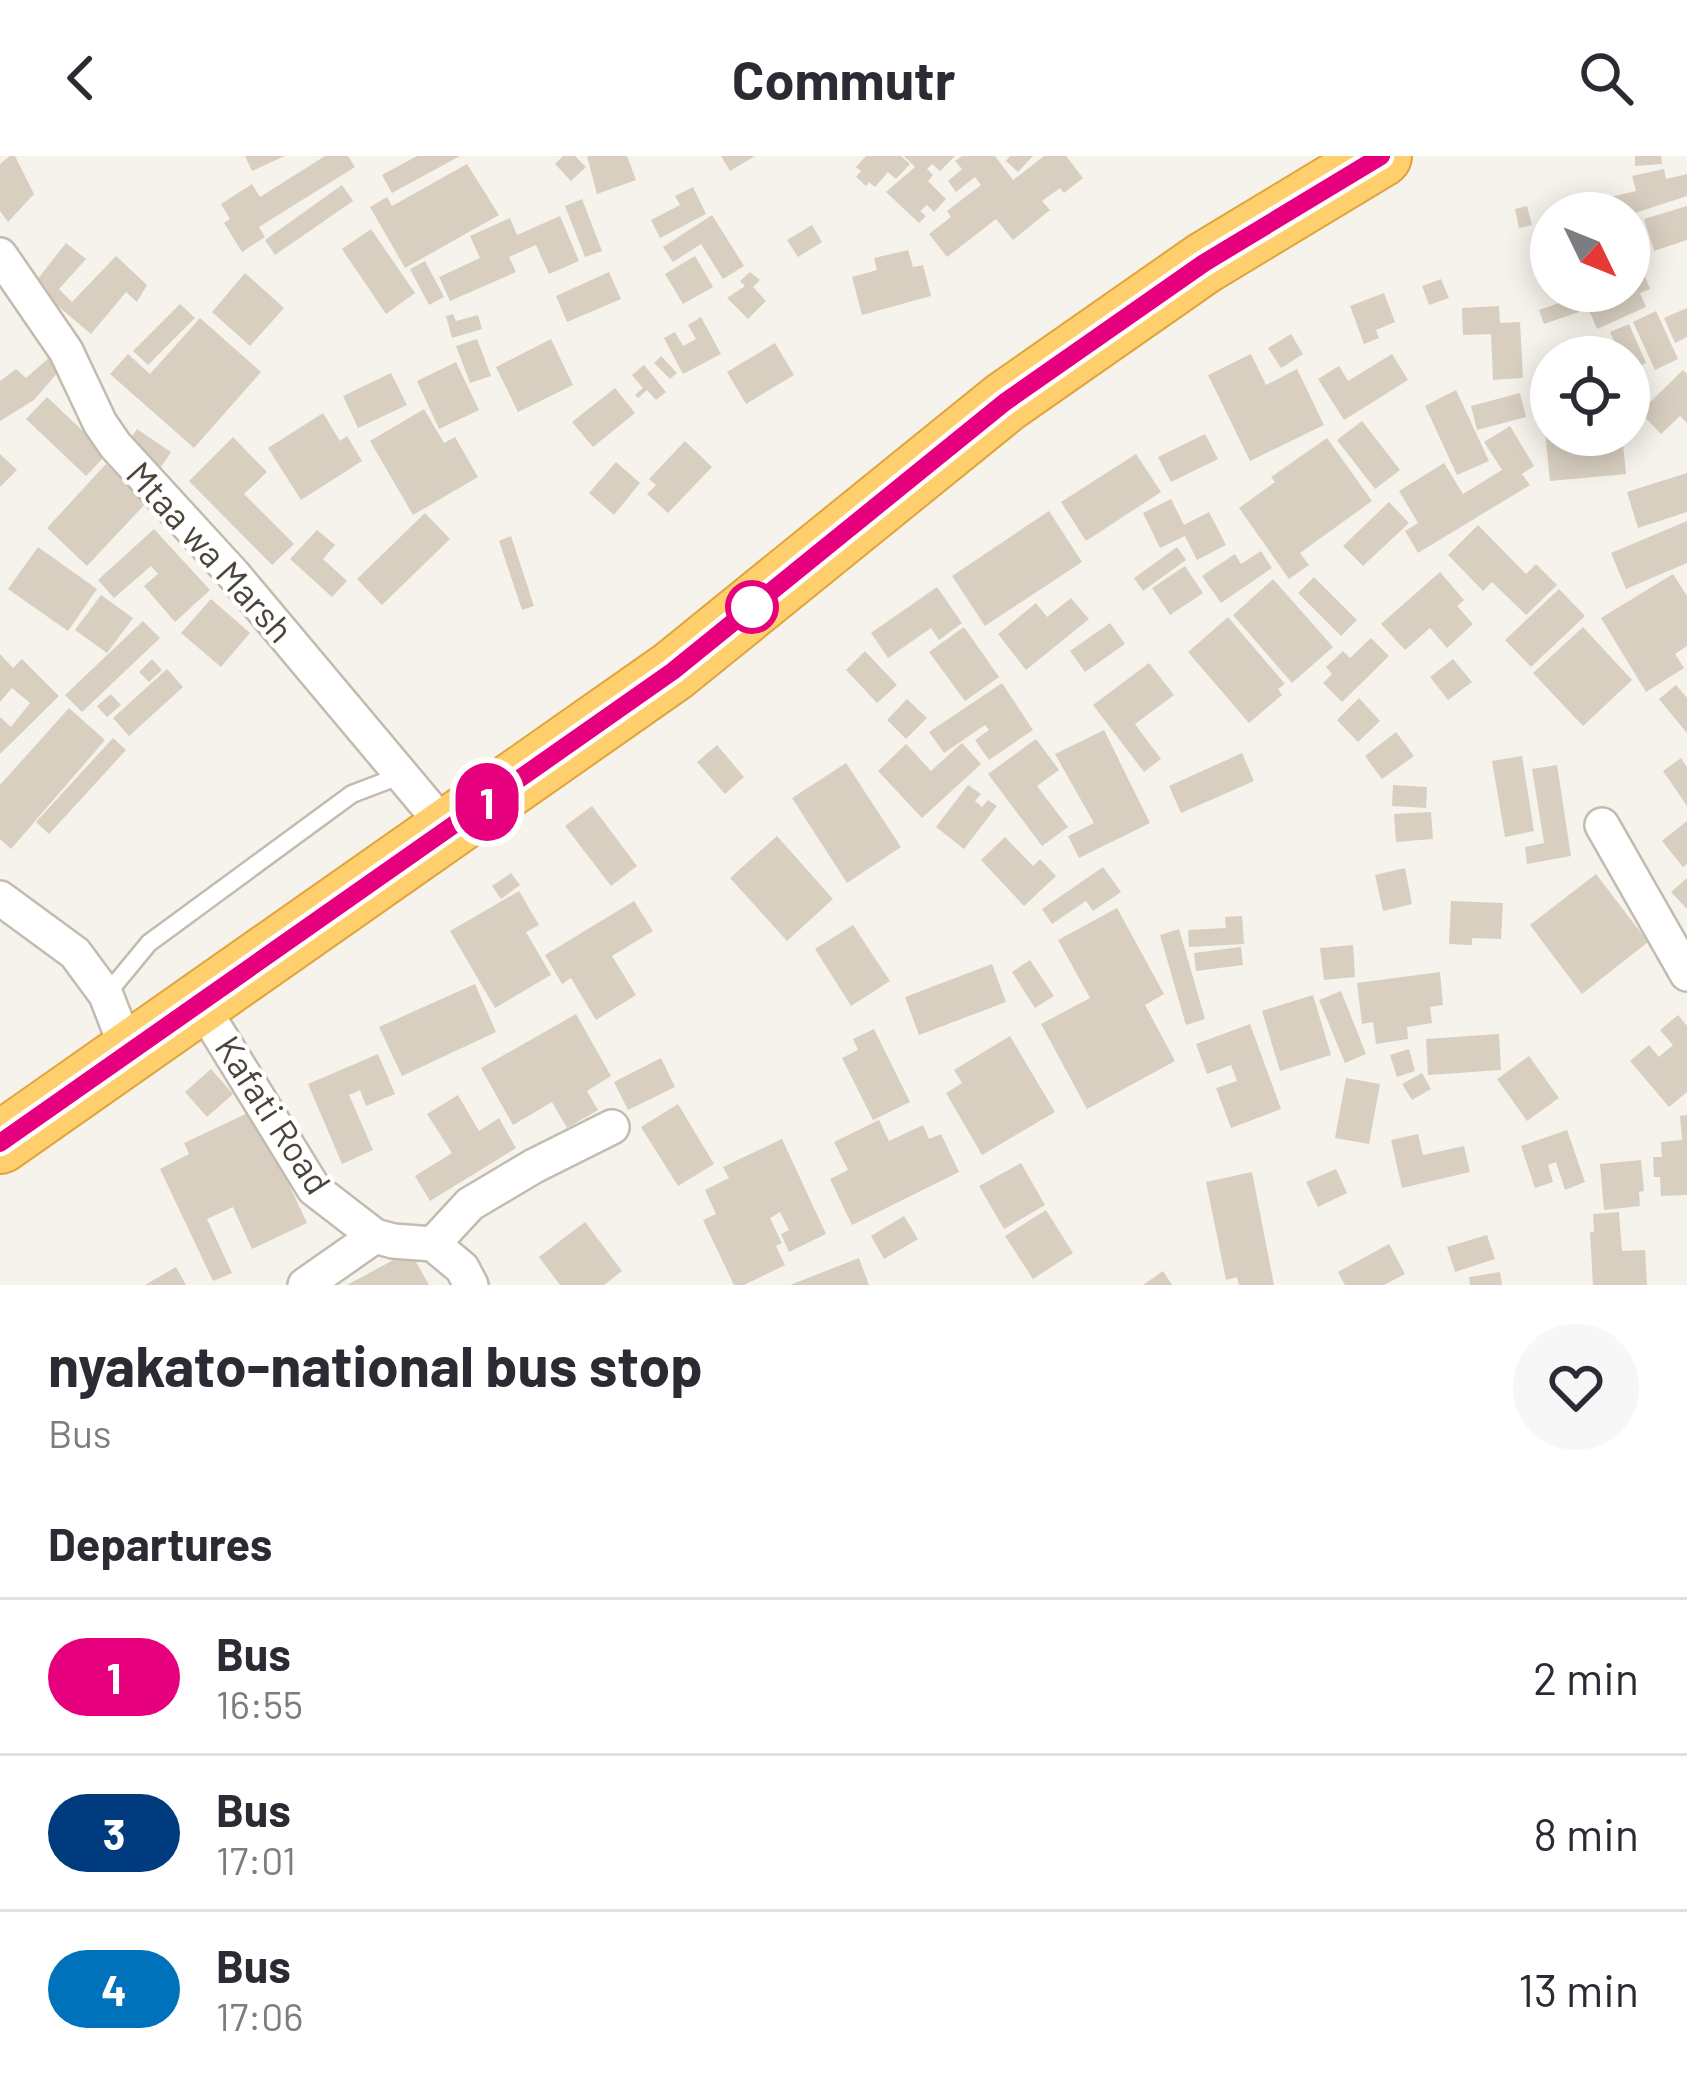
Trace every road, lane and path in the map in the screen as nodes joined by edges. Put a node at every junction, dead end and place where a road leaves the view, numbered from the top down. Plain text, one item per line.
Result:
1 (1381, 156) edge
2 (0, 255) edge
3 (402, 775) junction
4 (1603, 825) dead end
5 (447, 830) junction
6 (0, 898) edge
7 (1687, 974) edge
8 (106, 995) junction
9 (202, 1005) junction
10 (128, 1052) junction
11 (612, 1127) dead end
12 (0, 1143) edge
13 (374, 1236) junction
14 (433, 1244) junction
15 (305, 1285) edge
16 (471, 1285) edge

1 - 5 highway
2 - 3 street, Mtaa wa Marsh
3 - 5 street, Mtaa wa Marsh
3 - 8 lane
4 - 7 street
5 - 9 highway
6 - 8 street
8 - 10 street
9 - 10 highway
9 - 13 street, Kafati Road
10 - 12 highway
11 - 14 street
13 - 14 street
13 - 15 street
14 - 16 street

